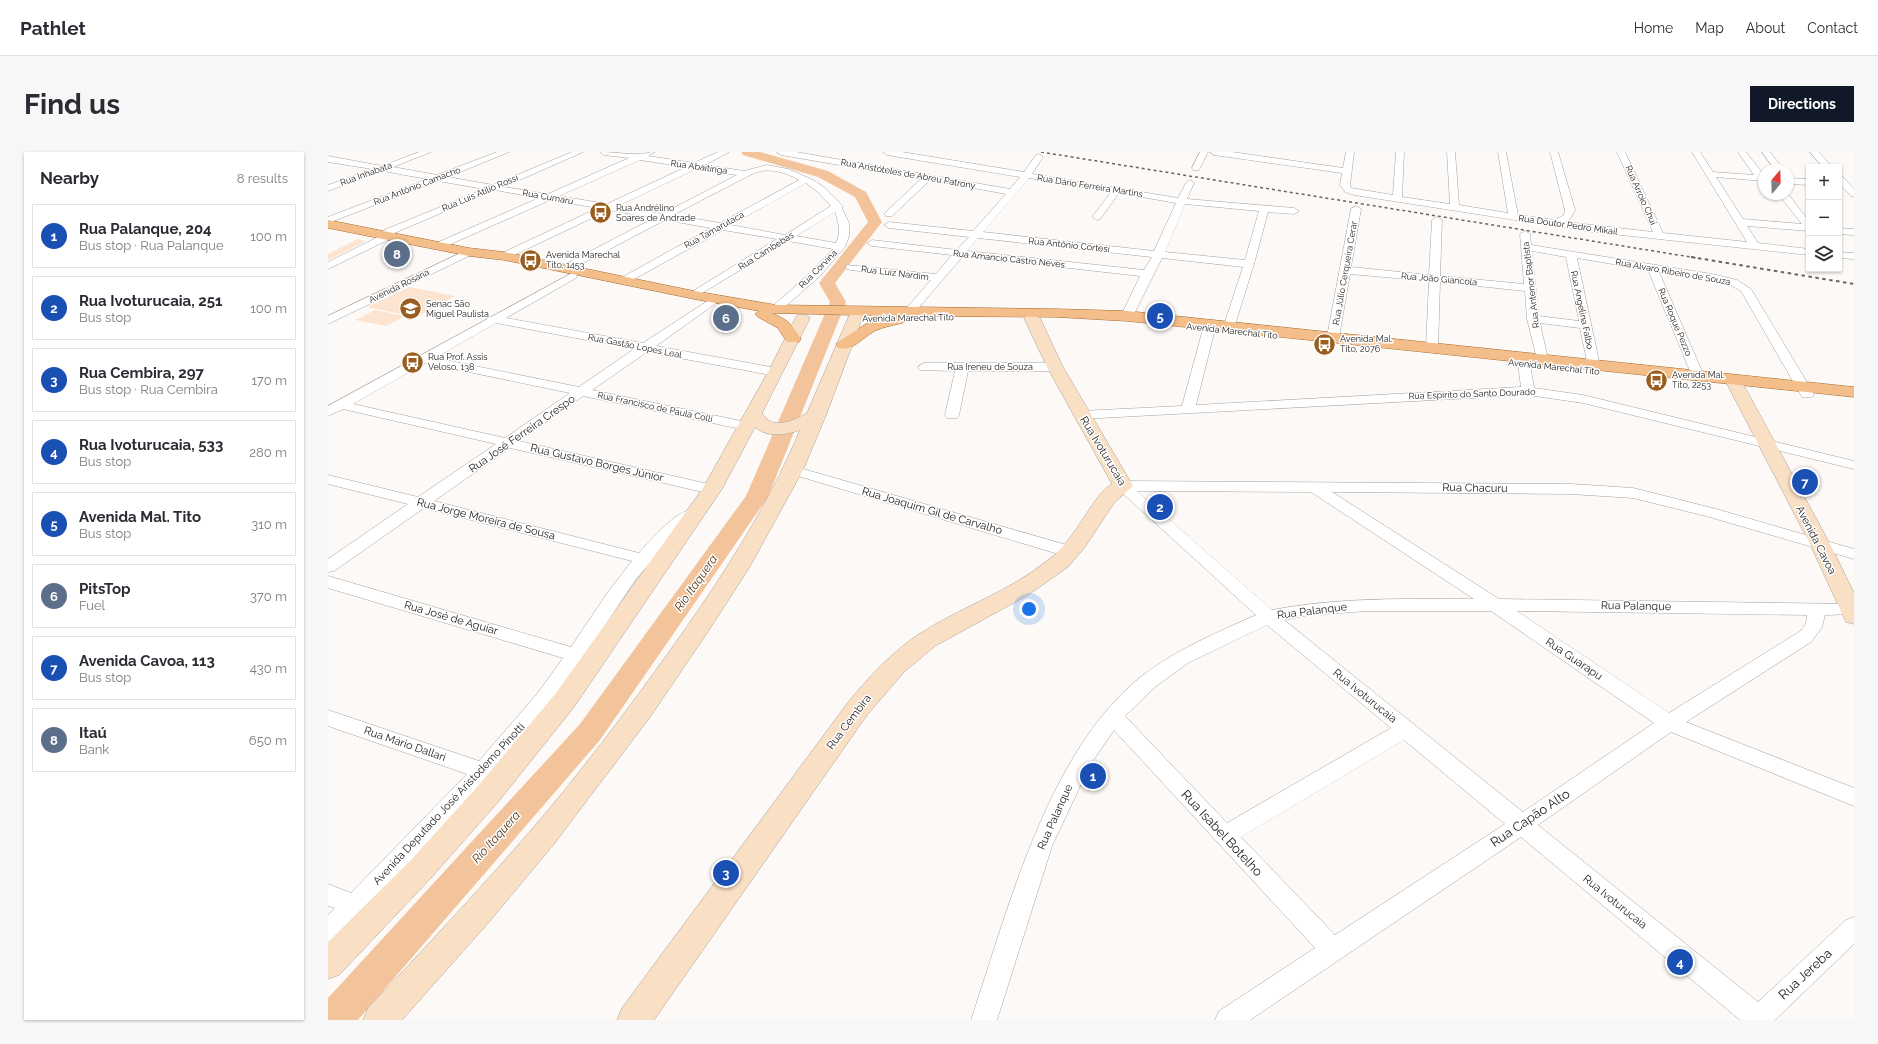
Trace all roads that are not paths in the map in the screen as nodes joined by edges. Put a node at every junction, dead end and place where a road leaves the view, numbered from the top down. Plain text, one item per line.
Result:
1 (350, 152) edge
2 (427, 152) edge
3 (505, 152) edge
4 (579, 152) edge
5 (604, 152) edge
6 (651, 152) edge
7 (721, 152) edge
8 (781, 152) edge
9 (887, 152) edge
10 (940, 152) edge
11 (1204, 152) edge
12 (1214, 152) edge
13 (1350, 152) edge
14 (1400, 152) edge
15 (1451, 152) edge
16 (1502, 152) edge
17 (1554, 152) edge
18 (1621, 152) edge
19 (1696, 152) edge
20 (1742, 152) edge
21 (1766, 152) edge
22 (1814, 152) edge
23 (1268, 156) edge
24 (1039, 157) dead end
25 (638, 158) junction
26 (328, 159) edge
27 (930, 159) junction
28 (1775, 164) edge
29 (1825, 164) edge
30 (694, 166) junction
31 (382, 168) junction
32 (1196, 168) dead end
33 (1347, 171) junction
34 (1758, 173) edge
35 (747, 174) junction
36 (1709, 174) junction
37 (1026, 176) junction
38 (928, 177) junction
39 (438, 178) junction
40 (1758, 178) edge
41 (805, 180) junction
42 (1794, 181) edge
43 (1806, 182) edge
44 (1190, 183) dead end
45 (1846, 186) edge
46 (493, 187) junction
47 (328, 188) edge
48 (1116, 191) junction
49 (1012, 192) junction
50 (1854, 194) edge
51 (549, 197) junction
52 (1397, 199) junction
53 (1788, 200) edge
54 (1181, 201) junction
55 (838, 206) junction
56 (607, 207) junction
57 (1264, 209) junction
58 (1356, 209) dead end
59 (1456, 209) junction
60 (1294, 211) dead end
61 (664, 217) junction
62 (1097, 217) dead end
63 (1514, 218) junction
64 (1437, 220) dead end
65 (1739, 222) junction
66 (1556, 224) junction
67 (1806, 224) edge
68 (330, 225) edge
69 (720, 226) junction
70 (1806, 228) edge
71 (1842, 231) edge
72 (1854, 232) edge
73 (1525, 234) dead end
74 (385, 235) junction
75 (974, 235) junction
76 (1660, 237) junction
77 (786, 238) junction
78 (872, 243) dead end
79 (438, 246) junction
80 (840, 247) junction
81 (1526, 247) junction
82 (1755, 247) junction
83 (469, 252) junction
84 (1806, 252) edge
85 (958, 254) junction
86 (1159, 254) junction
87 (1571, 254) junction
88 (1842, 255) edge
89 (504, 256) junction
90 (1854, 256) edge
91 (1249, 264) junction
92 (328, 266) edge
93 (851, 267) dead end
94 (1652, 267) junction
95 (1346, 270) junction
96 (568, 272) junction
97 (1147, 274) junction
98 (939, 278) junction
99 (1436, 279) junction
100 (623, 281) junction
101 (1531, 288) junction
102 (694, 295) junction
103 (713, 302) junction
104 (770, 311) junction
105 (813, 314) junction
106 (908, 314) junction
107 (851, 315) junction
108 (1127, 316) junction
109 (1032, 318) junction
110 (494, 319) junction
111 (1533, 319) junction
112 (328, 320) edge
113 (1230, 325) junction
114 (1585, 325) junction
115 (1208, 329) junction
116 (1333, 337) junction
117 (793, 339) junction
118 (844, 345) junction
119 (646, 348) junction
120 (1432, 348) junction
121 (423, 359) junction
122 (1542, 360) junction
123 (1524, 364) junction
124 (1594, 366) junction
125 (924, 367) dead end
126 (962, 367) junction
127 (1055, 367) junction
128 (776, 372) junction
129 (1698, 376) junction
130 (1735, 383) junction
131 (1805, 390) junction
132 (1528, 391) junction
133 (582, 392) junction
134 (1854, 392) edge
135 (1854, 399) edge
136 (341, 405) junction
137 (1188, 408) junction
138 (328, 412) edge
139 (952, 415) dead end
140 (1081, 415) junction
141 (749, 419) junction
142 (762, 434) junction
143 (1765, 442) junction
144 (508, 443) junction
145 (794, 446) junction
146 (734, 451) junction
147 (1816, 455) junction
148 (1854, 459) edge
149 (1854, 465) edge
150 (328, 479) edge
151 (1123, 486) junction
152 (1313, 486) junction
153 (706, 498) junction
154 (421, 503) junction
155 (1820, 544) junction
156 (1071, 552) junction
157 (1854, 554) edge
158 (643, 559) junction
159 (328, 567) edge
160 (328, 582) edge
161 (1495, 605) junction
162 (1816, 608) junction
163 (1852, 613) edge
164 (1269, 617) junction
165 (574, 654) junction
166 (1113, 716) junction
167 (330, 721) edge
168 (1668, 724) junction
169 (1406, 729) junction
170 (483, 771) junction
171 (1854, 797) edge
172 (1521, 825) junction
173 (1224, 836) junction
174 (328, 895) edge
175 (354, 905) junction
176 (1854, 928) edge
177 (328, 931) edge
178 (1333, 950) junction
179 (328, 964) edge
180 (1758, 1019) edge
181 (380, 1020) edge
182 (634, 1020) edge
183 (984, 1020) edge
184 (1228, 1020) edge

1 - 26 street
2 - 31 street, Rua Inhabata
3 - 39 street, Rua Antônio Camacho
4 - 46 street, Rua Luis Atílio Rossi
5 - 25 street, Rua Abaitinga
6 - 25 street
7 - 30 street
8 - 38 street, Rua Aristóteles de Abreu Patrony
9 - 27 street, Rua Dário Ferreira Martins
10 - 27 street
11 - 32 street
12 - 23 street
13 - 33 street
14 - 52 street
15 - 59 street
16 - 63 street
17 - 66 street
18 - 76 street, Rua Arroio Chui
19 - 36 street
20 - 34 street
21 - 28 street
22 - 29 street
23 - 33 street
24 - 37 street
25 - 30 street, Rua Abaitinga
25 - 51 street
26 - 31 street, Rua Cumaru
27 - 37 street, Rua Dário Ferreira Martins
30 - 35 street, Rua Abaitinga
30 - 56 street
31 - 39 street, Rua Cumaru
31 - 47 street, Rua Inhabata
33 - 52 street, Rua Doutor Pedro Mikail
35 - 41 street
35 - 61 street
36 - 40 street
36 - 65 street
37 - 48 street, Rua Dário Ferreira Martins
37 - 49 street
38 - 49 street, Rua Aristóteles de Abreu Patrony
38 - 75 street, Rua Antônio Cortesi
39 - 46 street, Rua Cumaru
39 - 68 street, Rua Antônio Camacho
41 - 55 street
41 - 69 street, Rua Tamarutaca
42 - 43 street
44 - 54 street
45 - 50 street
46 - 51 street, Rua Cumaru
46 - 74 street, Rua Luis Atílio Rossi
48 - 54 street, Rua Dário Ferreira Martins
48 - 62 street
49 - 75 street
51 - 56 street, Rua Cumaru
51 - 79 street
52 - 59 street, Rua Doutor Pedro Mikail
53 - 67 street
54 - 57 street, Rua Dário Ferreira Martins
54 - 86 street
55 - 77 street, Rua Cambebas
55 - 80 street, Rua Corvina
56 - 61 street, Rua Cumaru
56 - 89 street
57 - 60 street, Rua Dário Ferreira Martins
57 - 91 street
58 - 95 street, Rua Júlio Cerqueira Cerar
59 - 63 street, Rua Doutor Pedro Mikail
61 - 69 street, Rua Cumaru
61 - 96 street
63 - 66 street, Rua Doutor Pedro Mikail
64 - 99 street
65 - 70 street
65 - 82 street
66 - 76 street, Rua Doutor Pedro Mikail
68 - 74 main road, Avenida Marechal Tito
69 - 77 street, Rua Cumaru
69 - 100 street, Rua Tamarutaca
71 - 72 street
73 - 81 street, Rua Antenor Baptista
74 - 79 main road, Avenida Marechal Tito
74 - 92 street, Rua Luis Atílio Rossi
75 - 85 street
75 - 86 street, Rua Antônio Cortesi
76 - 82 street, Rua Doutor Pedro Mikail
77 - 80 street, Rua Cumaru
77 - 102 street, Rua Cambebas
78 - 85 street, Rua Amancio Castro Neves
79 - 83 main road, Avenida Marechal Tito
80 - 104 street, Rua Corvina
81 - 87 street, Rua Alvaro Ribeiro de Souza
81 - 101 street, Rua Antenor Baptista
82 - 84 street, Rua Doutor Pedro Mikail
83 - 89 main road, Avenida Marechal Tito
83 - 96 main road, Avenida Marechal Tito
83 - 112 street, Avenida Rosária
85 - 97 street, Rua Amancio Castro Neves
85 - 98 street
86 - 91 street, Rua Antônio Cortesi
86 - 97 street
87 - 94 street, Rua Alvaro Ribeiro de Souza
87 - 114 street, Rua Angelina Falbo
88 - 90 street
89 - 96 main road, Avenida Marechal Tito
91 - 113 street
93 - 98 street, Rua Luiz Nardim
94 - 129 street, Rua Roque Pezzo
94 - 131 street, Rua Alvaro Ribeiro de Souza
95 - 99 street, Rua João Giancola
95 - 116 street, Rua Júlio Cerqueira Cerar
96 - 100 main road, Avenida Marechal Tito
96 - 103 main road, Avenida Marechal Tito
96 - 110 street
97 - 108 street
98 - 106 street
99 - 101 street, Rua João Giancola
99 - 120 street
100 - 102 main road, Avenida Marechal Tito
101 - 111 street, Rua Antenor Baptista
102 - 103 main road, Avenida Marechal Tito
103 - 104 main road, Avenida Marechal Tito
103 - 119 street, Rua José Ferreira Crespo
104 - 105 main road, Avenida Marechal Tito
104 - 117 main road
105 - 107 main road, Avenida Marechal Tito
105 - 117 street
106 - 107 main road, Avenida Marechal Tito
106 - 108 main road, Avenida Marechal Tito
106 - 109 main road, Avenida Marechal Tito
106 - 118 main road
107 - 118 street
108 - 113 main road, Avenida Marechal Tito
109 - 115 main road, Avenida Marechal Tito
109 - 127 street, Rua Ivoturucaia
110 - 119 street, Rua Gastão Lopes Leal
110 - 121 street
111 - 114 street
111 - 122 street, Rua Antenor Baptista
113 - 116 main road, Avenida Marechal Tito
114 - 124 street, Rua Angelina Falbo
115 - 123 main road, Avenida Marechal Tito
115 - 137 street
116 - 120 main road, Avenida Marechal Tito
117 - 128 street
118 - 145 street
119 - 128 street, Rua Gastão Lopes Leal
119 - 133 street, Rua José Ferreira Crespo
120 - 122 main road, Avenida Marechal Tito
121 - 133 street, Rua Francisco de Paula Colli
121 - 136 street
122 - 124 main road, Avenida Marechal Tito
123 - 130 main road, Avenida Marechal Tito
123 - 132 street
124 - 129 main road, Avenida Marechal Tito
125 - 126 street, Rua Ireneu de Souza
126 - 127 street, Rua Ireneu de Souza
126 - 139 street
127 - 140 street, Rua Ivoturucaia
128 - 141 street
129 - 130 main road, Avenida Marechal Tito
130 - 131 main road, Avenida Marechal Tito
130 - 143 street, Avenida Cavoa
131 - 134 main road, Avenida Marechal Tito
131 - 135 main road, Avenida Marechal Tito
132 - 137 street, Rua Espírito do Santo Dourado
132 - 143 street, Rua Espírito do Santo Dourado
133 - 141 street, Rua Francisco de Paula Colli
133 - 144 street, Rua José Ferreira Crespo
136 - 138 street
136 - 144 street, Rua Gustavo Borges Júnior
137 - 140 street, Rua Espírito do Santo Dourado
140 - 151 street, Rua Ivoturucaia
141 - 142 street
141 - 146 street
142 - 145 street
142 - 146 street
143 - 147 street, Rua Espírito do Santo Dourado
143 - 155 street, Avenida Cavoa
144 - 153 street, Rua Gustavo Borges Júnior
144 - 154 street, Rua José Ferreira Crespo
145 - 156 street, Rua Joaquim Gil de Carvalho
145 - 181 street
146 - 153 street
147 - 148 street
147 - 149 street, Rua Espírito do Santo Dourado
150 - 154 street, Rua Jorge Moreira de Sousa
151 - 152 street, Rua Chacuru
151 - 156 street, Rua Cembira
151 - 164 street, Rua Ivoturucaia
152 - 155 street, Rua Chacuru
152 - 161 street, Rua Guarapu
153 - 158 street, Avenida Deputado José Aristodemo Pinotti
153 - 179 street
154 - 158 street, Rua Jorge Moreira de Sousa
154 - 159 street, Rua José Ferreira Crespo
155 - 157 street, Rua Chacuru
155 - 163 street, Avenida Cavoa
156 - 182 street, Rua Cembira
158 - 165 street, Avenida Deputado José Aristodemo Pinotti
160 - 165 street, Rua José de Aguiar
161 - 162 street, Rua Palanque
161 - 164 street, Rua Palanque
161 - 168 street, Rua Guarapu
162 - 163 street, Rua Palanque
162 - 168 street, Rua Capão Alto
164 - 166 street, Rua Palanque
164 - 169 street, Rua Ivoturucaia
165 - 170 street, Avenida Deputado José Aristodemo Pinotti
166 - 173 street, Rua Isabel Botelho
166 - 183 street, Rua Palanque
167 - 170 street, Rua Mário Dallari
168 - 171 street, Rua Guarapu
168 - 172 street, Rua Capão Alto
169 - 172 street, Rua Ivoturucaia
169 - 173 street
170 - 175 street, Avenida Deputado José Aristodemo Pinotti
172 - 178 street, Rua Capão Alto
172 - 180 street, Rua Ivoturucaia
173 - 178 street, Rua Isabel Botelho
174 - 175 street
175 - 177 street, Avenida Deputado José Aristodemo Pinotti
176 - 180 street, Rua Jereba
178 - 184 street, Rua Capão Alto

